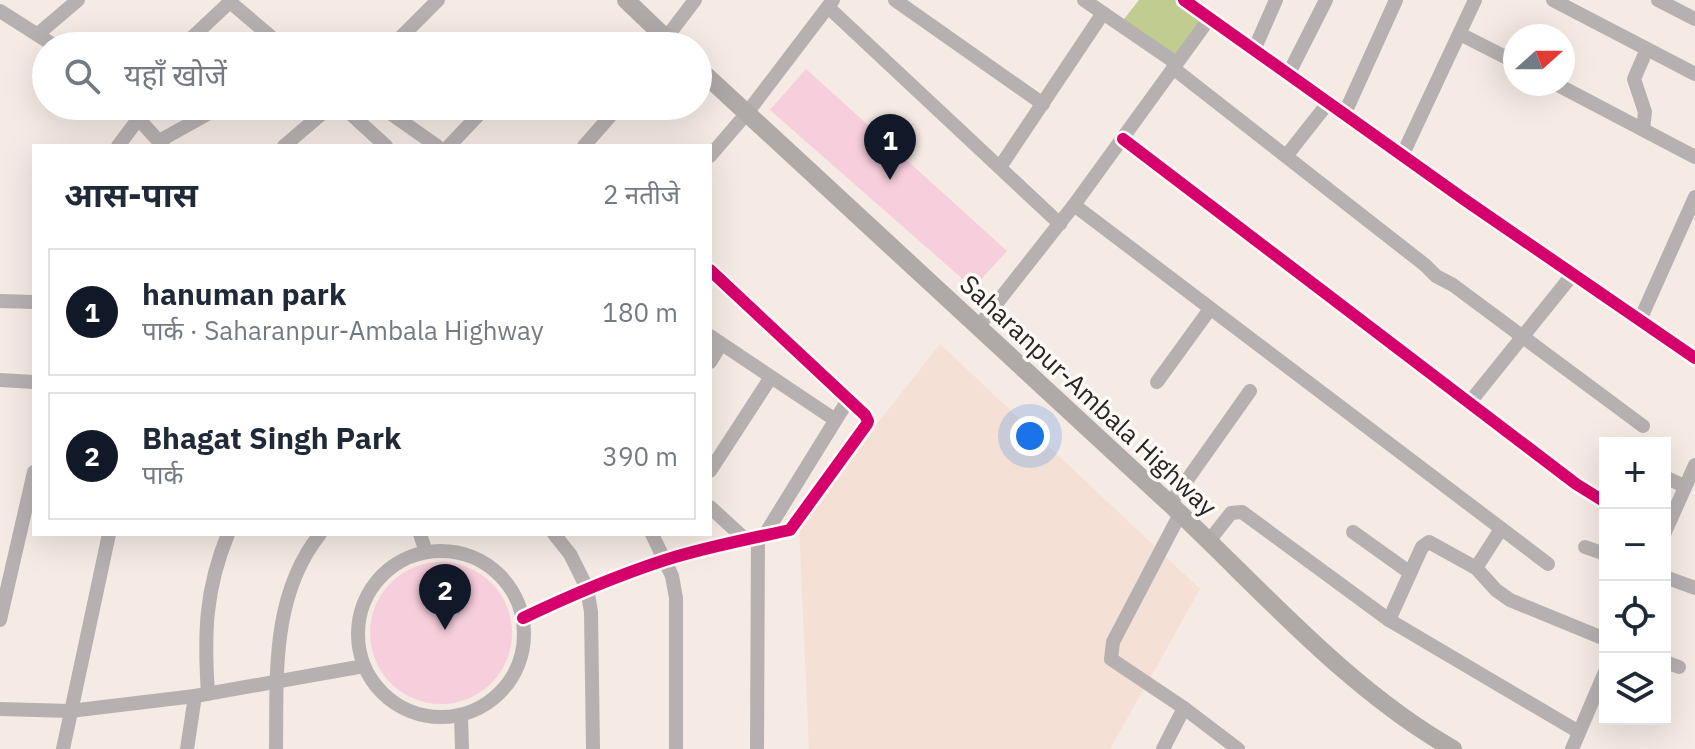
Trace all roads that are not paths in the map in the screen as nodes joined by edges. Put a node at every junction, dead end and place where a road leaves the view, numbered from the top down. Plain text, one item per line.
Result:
1 (438, 0) edge
2 (626, 0) edge
3 (695, 0) edge
4 (895, 0) edge
5 (1084, 0) edge
6 (1276, 0) edge
7 (1326, 0) edge
8 (1396, 0) edge
9 (1475, 0) edge
10 (1553, 0) edge
11 (1658, 0) edge
12 (231, 1) edge
13 (72, 2) edge
14 (830, 3) edge
15 (1193, 3) edge
16 (0, 11) edge
17 (1103, 13) junction
18 (1209, 19) junction
19 (1695, 19) edge
20 (35, 32) edge
21 (40, 32) edge
22 (198, 32) edge
23 (266, 32) edge
24 (406, 32) edge
25 (659, 32) edge
26 (678, 32) edge
27 (1460, 34) junction
28 (1647, 49) junction
29 (1254, 50) junction
30 (1503, 56) edge
31 (1174, 66) junction
32 (1695, 74) edge
33 (1288, 75) junction
34 (712, 81) edge
35 (1575, 94) edge
36 (1328, 103) junction
37 (1043, 104) junction
38 (747, 113) junction
39 (1344, 115) junction
40 (138, 120) edge
41 (141, 120) edge
42 (200, 120) edge
43 (315, 120) edge
44 (357, 120) edge
45 (400, 120) edge
46 (474, 120) edge
47 (607, 120) edge
48 (1643, 129) junction
49 (1123, 139) junction
50 (120, 144) edge
51 (161, 144) edge
52 (286, 144) edge
53 (384, 144) edge
54 (434, 144) edge
55 (451, 144) edge
56 (586, 144) edge
57 (712, 154) edge
58 (1287, 155) junction
59 (1402, 156) junction
60 (1695, 157) edge
61 (1000, 167) junction
62 (1695, 197) edge
63 (1074, 205) junction
64 (1060, 224) junction
65 (712, 272) edge
66 (1573, 274) junction
67 (0, 301) edge
68 (32, 302) edge
69 (1210, 309) junction
70 (1640, 320) junction
71 (978, 327) junction
72 (1523, 336) junction
73 (715, 340) edge
74 (1695, 358) edge
75 (771, 377) junction
76 (0, 380) edge
77 (32, 382) edge
78 (1157, 382) dead end
79 (1250, 391) dead end
80 (848, 400) junction
81 (1470, 402) junction
82 (834, 419) junction
83 (1643, 426) dead end
84 (1695, 465) edge
85 (712, 468) edge
86 (1671, 480) edge
87 (32, 481) edge
88 (1684, 486) junction
89 (1599, 499) edge
90 (712, 508) edge
91 (1175, 509) junction
92 (1671, 516) edge
93 (1501, 529) junction
94 (1353, 532) dead end
95 (109, 536) edge
96 (227, 536) edge
97 (318, 536) edge
98 (421, 536) edge
99 (556, 536) edge
100 (653, 536) edge
101 (756, 537) junction
102 (1209, 541) junction
103 (1585, 547) dead end
104 (426, 552) junction
105 (1599, 552) edge
106 (666, 560) junction
107 (1548, 564) dead end
108 (1476, 568) junction
109 (1409, 572) junction
110 (1671, 579) edge
111 (587, 588) junction
112 (1695, 588) edge
113 (523, 618) junction
114 (0, 620) edge
115 (1389, 620) junction
116 (1599, 637) edge
117 (364, 666) junction
118 (277, 680) junction
119 (1599, 686) edge
120 (202, 695) junction
121 (1184, 708) junction
122 (0, 709) edge
123 (70, 711) junction
124 (461, 715) junction
125 (1579, 732) junction
126 (63, 749) edge
127 (187, 749) edge
128 (276, 749) edge
129 (462, 749) edge
130 (593, 749) edge
131 (676, 749) edge
132 (757, 749) edge
133 (1163, 749) edge
134 (1238, 749) edge
135 (1453, 749) edge
136 (1572, 749) edge

1 - 24 street
2 - 25 main road
3 - 26 street
4 - 37 street
5 - 17 street
6 - 29 street
7 - 33 street
8 - 39 street
9 - 27 street
10 - 28 street
11 - 19 street
12 - 22 street
12 - 23 street
13 - 21 street
14 - 38 street
14 - 61 street
15 - 18 street
16 - 20 street
17 - 31 street
17 - 37 street
18 - 29 street
18 - 31 street
27 - 30 street
27 - 59 street
28 - 32 street
28 - 48 street
29 - 33 street
31 - 49 street
31 - 58 street
33 - 36 street
34 - 38 main road, Saharanpur-Ambala Highway
35 - 48 street
36 - 39 street
36 - 58 street
37 - 61 street
38 - 57 street
38 - 71 main road, Saharanpur-Ambala Highway
39 - 59 street
40 - 50 street
41 - 51 street
42 - 51 street
43 - 52 street
44 - 53 street
45 - 54 street
46 - 55 street
47 - 56 street
48 - 60 street
49 - 63 street
49 - 81 street
58 - 72 street
59 - 66 street
61 - 64 street
62 - 70 street
63 - 64 street
63 - 69 street
64 - 71 street
65 - 80 street
66 - 70 street
66 - 72 street
67 - 68 street
69 - 78 street
69 - 93 street
70 - 74 street
71 - 91 main road, Saharanpur-Ambala Highway
72 - 81 street
72 - 83 street
73 - 75 street
75 - 82 street
75 - 85 street
76 - 77 street
79 - 91 street
80 - 82 street
80 - 101 street
81 - 89 street
82 - 101 street
84 - 88 street
86 - 88 street
87 - 114 street
88 - 92 street
90 - 101 street
91 - 102 main road, Saharanpur-Ambala Highway
91 - 121 street
93 - 107 street
93 - 108 street
94 - 109 street
95 - 123 street
96 - 120 street
97 - 118 street
98 - 104 street
99 - 111 street
100 - 106 street
101 - 106 street
101 - 132 street
102 - 115 street
102 - 135 main road, Saharanpur-Ambala Highway
103 - 105 street
104 - 113 street
104 - 117 street
106 - 111 street
106 - 131 street
108 - 109 street
108 - 116 street
109 - 115 street
110 - 112 street
111 - 113 street
111 - 130 street
113 - 124 street
115 - 125 street
117 - 118 street
117 - 124 street
118 - 120 street
118 - 128 street
119 - 125 street
120 - 123 street
120 - 127 street
121 - 133 street
121 - 134 street
122 - 123 street
123 - 126 street
124 - 129 street
125 - 136 street

